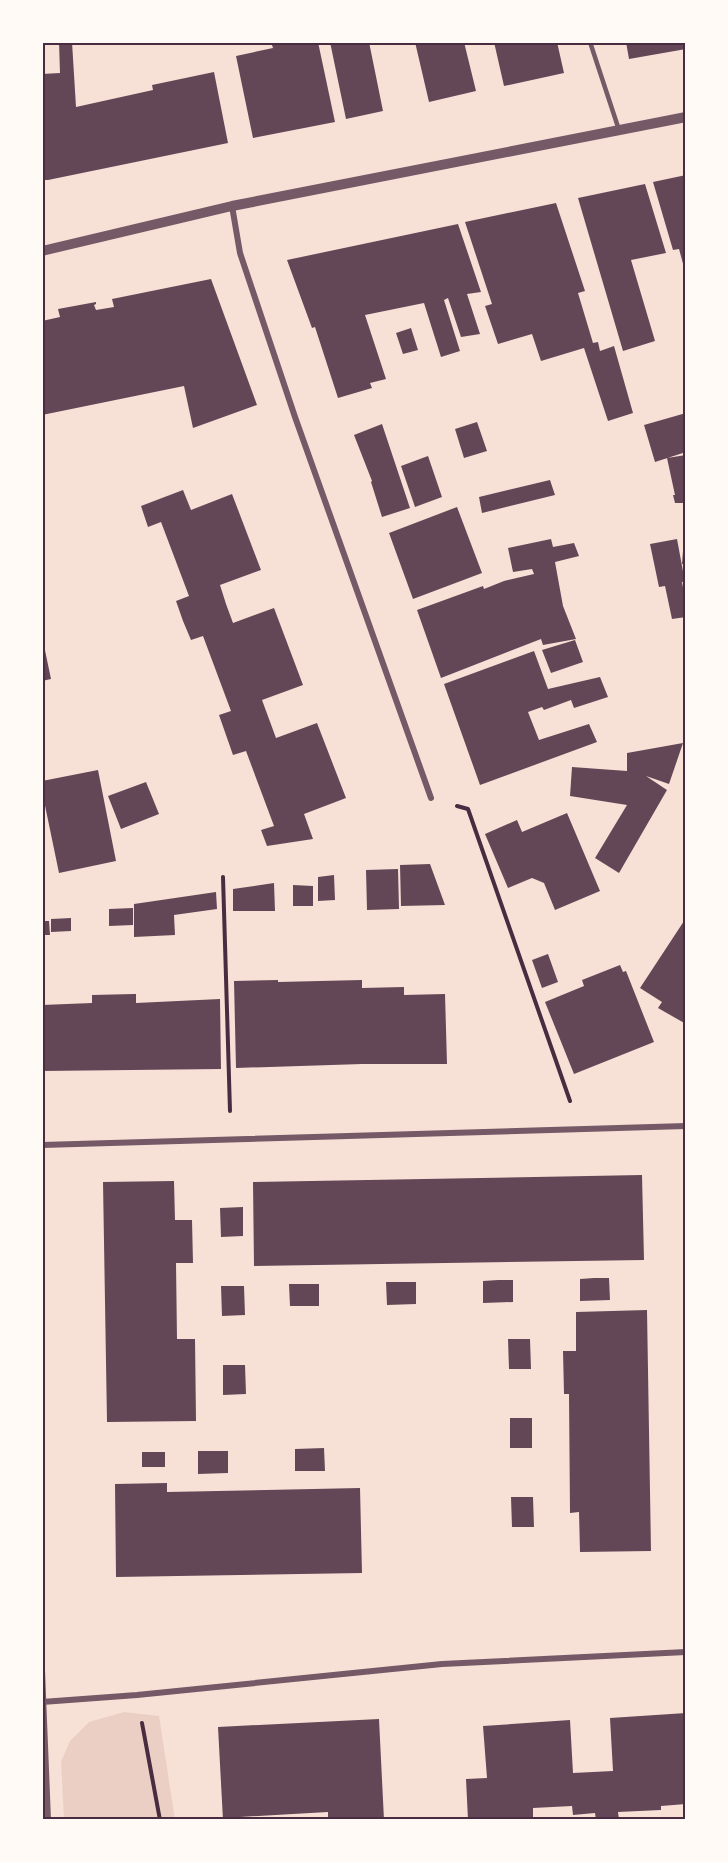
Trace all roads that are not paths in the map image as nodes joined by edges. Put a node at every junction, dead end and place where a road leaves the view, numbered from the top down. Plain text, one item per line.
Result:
1 (590, 42) edge
2 (686, 117) edge
3 (619, 130) junction
4 (231, 206) junction
5 (42, 251) edge
6 (431, 798) road end
7 (686, 1126) edge
8 (42, 1145) edge
9 (686, 1652) edge
10 (42, 1670) edge
11 (43, 1702) edge
12 (48, 1820) edge

1 - 3 lane
2 - 3 street
3 - 4 street
4 - 5 street
4 - 6 street
7 - 8 street
9 - 11 street
10 - 11 street
11 - 12 street

